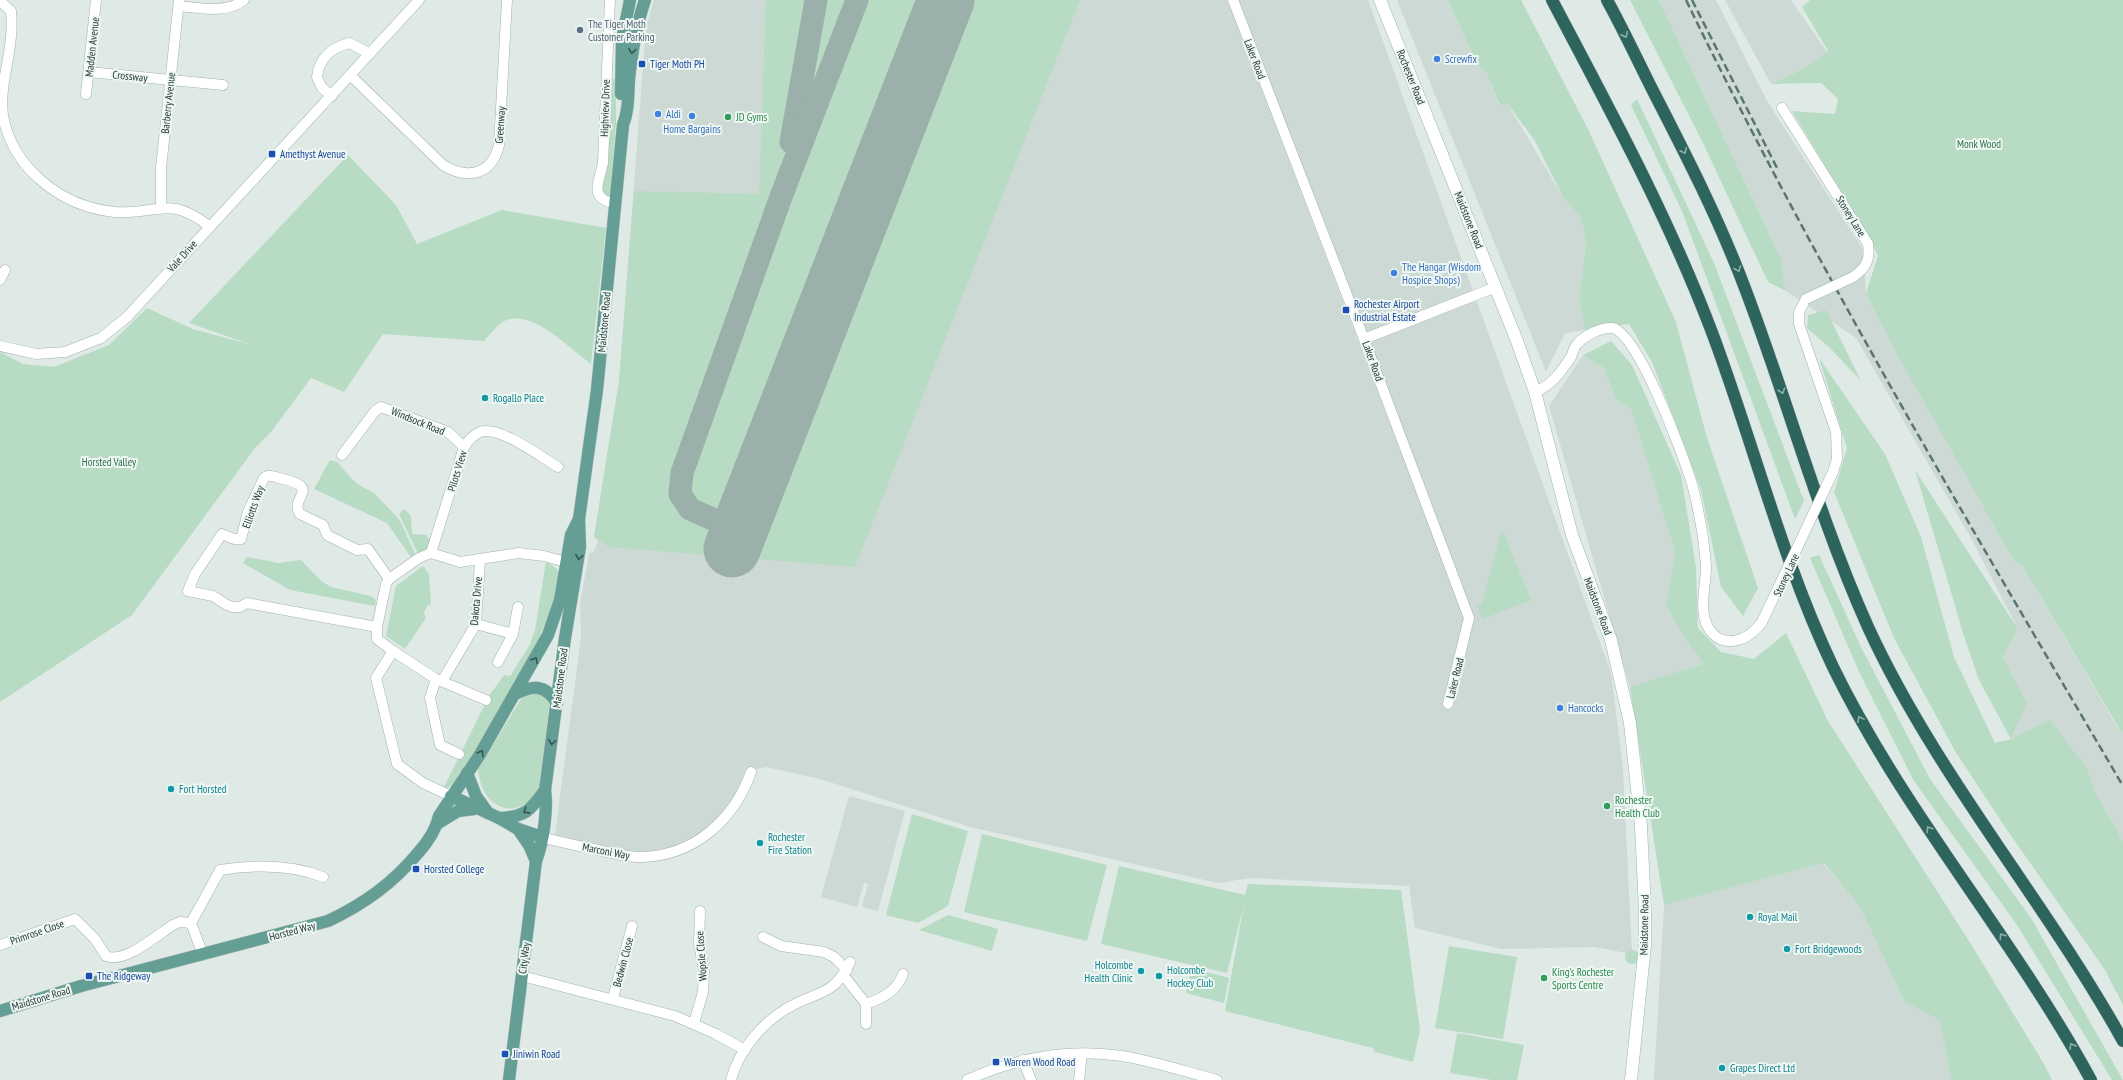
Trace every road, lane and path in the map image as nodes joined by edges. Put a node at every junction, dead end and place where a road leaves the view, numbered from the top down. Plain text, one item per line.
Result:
1 (96, 0) edge
2 (244, 0) edge
3 (419, 0) edge
4 (507, 0) edge
5 (610, 0) edge
6 (630, 0) edge
7 (645, 0) edge
8 (1233, 0) edge
9 (1380, 0) edge
10 (1552, 0) edge
11 (1607, 0) edge
12 (0, 2) edge
13 (179, 3) edge
14 (370, 54) junction
15 (89, 72) junction
16 (351, 76) junction
17 (170, 80) junction
18 (223, 85) dead end
19 (86, 94) dead end
20 (332, 96) junction
21 (1782, 108) dead end
22 (623, 125) junction
23 (1442, 154) joint
24 (615, 203) junction
25 (161, 207) junction
26 (209, 226) junction
27 (5, 270) dead end
28 (0, 280) edge
29 (1496, 287) junction
30 (1364, 339) junction
31 (0, 346) edge
32 (1535, 392) junction
33 (464, 447) junction
34 (342, 455) dead end
35 (558, 467) dead end
36 (579, 519) junction
37 (431, 553) junction
38 (480, 561) junction
39 (566, 562) junction
40 (389, 579) junction
41 (518, 607) dead end
42 (476, 624) junction
43 (377, 627) junction
44 (513, 634) junction
45 (393, 651) junction
46 (498, 662) dead end
47 (439, 680) junction
48 (515, 694) junction
49 (486, 700) dead end
50 (557, 703) junction
51 (1448, 704) dead end
52 (459, 754) dead end
53 (752, 772) dead end
54 (467, 773) junction
55 (545, 790) junction
56 (451, 796) junction
57 (477, 809) junction
58 (494, 816) junction
59 (437, 824) junction
60 (518, 828) junction
61 (542, 837) junction
62 (536, 861) junction
63 (322, 877) dead end
64 (700, 912) dead end
65 (191, 923) junction
66 (632, 926) dead end
67 (764, 937) dead end
68 (0, 945) edge
69 (203, 955) junction
70 (847, 969) junction
71 (903, 974) dead end
72 (522, 976) junction
73 (82, 986) joint
74 (613, 998) junction
75 (866, 1004) junction
76 (0, 1011) edge
77 (694, 1023) junction
78 (866, 1024) dead end
79 (2123, 1041) edge
80 (745, 1050) junction
81 (1082, 1054) junction
82 (1023, 1060) junction
83 (1190, 1076) edge
84 (510, 1080) edge
85 (731, 1080) edge
86 (968, 1080) edge
87 (1031, 1080) edge
88 (1079, 1080) edge
89 (1217, 1080) edge
90 (1631, 1080) edge
91 (2091, 1080) edge

1 - 15 street, Madden Avenue
2 - 13 street
3 - 14 street, Vale Drive
4 - 16 street, Greenway
5 - 24 street, Highview Drive
6 - 22 main road, Maidstone Road
7 -> 22 main road, Maidstone Road
8 - 30 street, Laker Road
9 - 23 main road, Rochester Road
91 -> 10 highway
11 -> 79 highway
12 - 25 street
13 - 17 street, Barberry Avenue
14 - 16 street, Vale Drive
14 - 20 street
15 - 17 street, Crossway
15 - 19 street, Madden Avenue
16 - 20 street, Vale Drive
17 - 18 street, Crossway
17 - 25 street, Barberry Avenue
20 - 26 street, Vale Drive
21 - 32 street, Stoney Lane, bridge
22 - 24 main road, Maidstone Road
23 - 29 main road, Maidstone Road
24 - 36 main road, Maidstone Road
25 - 26 street
26 - 31 street, Vale Drive
27 - 28 street
29 - 30 street
29 - 32 main road, Maidstone Road
30 - 51 street, Laker Road
32 - 90 main road, Maidstone Road
33 - 34 street, Windsock Road
33 - 35 street, Pilots View
33 - 37 street, Pilots View
36 - 39 main road, Maidstone Road
36 -> 50 main road, Maidstone Road
37 - 38 street
37 - 40 street
38 - 39 street
38 - 42 street, Dakota Drive
48 -> 39 main road, Maidstone Road
40 - 43 street
40 - 43 street, Elliotts Way
41 - 44 street
42 - 44 street
42 - 47 street, Dakota Drive
43 - 45 street
44 - 46 street
45 - 47 street
45 - 56 street
47 - 49 street
47 - 52 street, Dakota Drive
48 - 50 main road
54 -> 48 main road, Maidstone Road
50 -> 55 main road, Maidstone Road
53 - 61 street, Marconi Way
54 - 56 main road, Maidstone Road
54 - 58 main road
55 -> 58 main road
55 - 61 main road, Maidstone Road
56 - 57 main road
56 - 59 main road, Horsted Way
57 - 58 main road
57 - 59 main road
58 - 60 main road
59 - 69 main road, Horsted Way
60 - 61 main road
60 - 62 main road
61 - 62 main road, City Way
62 - 72 main road, City Way
63 - 65 street
64 - 77 street, Wopsle Close
65 - 68 street, Primrose Close
65 - 69 street
66 - 74 street, Bedwin Close
67 - 70 street
69 - 73 main road, Horsted Way
70 - 75 street
70 - 80 street
71 - 75 street
72 - 74 street
72 - 84 main road, City Way
73 - 76 main road, Maidstone Road
74 - 77 street
75 - 78 street
77 - 80 street
80 - 85 street
81 - 82 street
81 - 83 street
81 - 88 street
82 - 86 street
82 - 87 street
83 - 89 street

